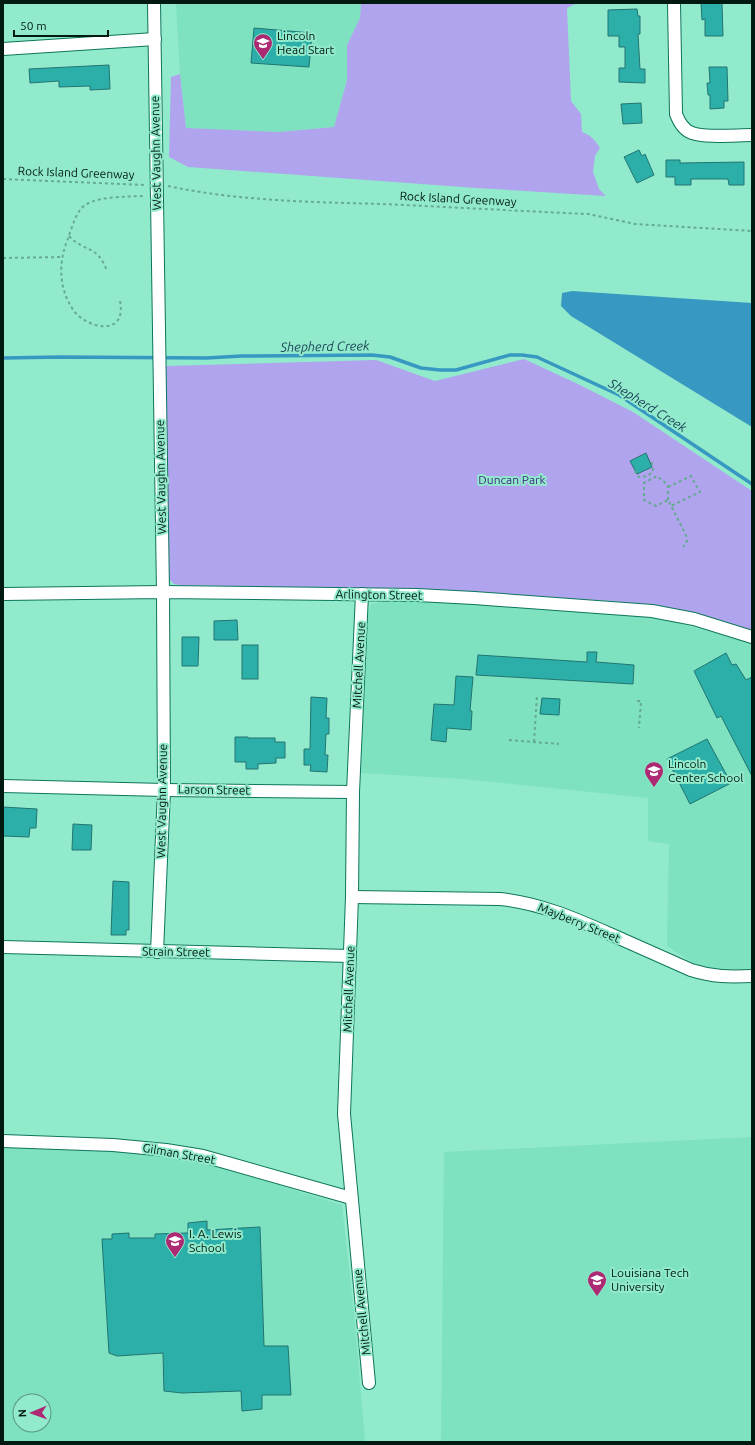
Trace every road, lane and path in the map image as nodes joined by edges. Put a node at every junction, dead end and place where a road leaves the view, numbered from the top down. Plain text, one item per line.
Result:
1 (154, 3) edge
2 (674, 3) edge
3 (154, 39) junction
4 (3, 49) edge
5 (752, 135) edge
6 (3, 179) edge
7 (149, 185) dead end
8 (164, 185) dead end
9 (148, 196) dead end
10 (752, 231) edge
11 (69, 236) junction
12 (62, 257) junction
13 (3, 258) edge
14 (107, 271) dead end
15 (120, 301) dead end
16 (651, 464) dead end
17 (636, 472) dead end
18 (648, 476) junction
19 (651, 480) junction
20 (668, 487) junction
21 (668, 500) junction
22 (671, 506) junction
23 (683, 547) dead end
24 (163, 592) junction
25 (3, 594) edge
26 (362, 594) junction
27 (752, 637) edge
28 (537, 695) dead end
29 (637, 701) dead end
30 (639, 728) dead end
31 (509, 740) dead end
32 (534, 742) junction
33 (559, 744) dead end
34 (3, 786) edge
35 (164, 790) junction
36 (353, 792) junction
37 (352, 897) junction
38 (3, 947) edge
39 (157, 952) junction
40 (350, 956) junction
41 (752, 976) edge
42 (3, 1141) edge
43 (351, 1198) junction
44 (369, 1383) dead end

1 - 3 street, West Vaughn Avenue
2 - 5 street
3 - 4 street
3 - 24 street, West Vaughn Avenue
6 - 7 path, Rock Island Greenway
8 - 10 path, Rock Island Greenway
9 - 11 path
11 - 12 path
11 - 14 path
12 - 13 path
12 - 15 path
16 - 18 path
17 - 18 path
18 - 19 path
19 - 20 path
19 - 21 path
20 - 21 path
20 - 22 path
21 - 22 path
22 - 23 path
24 - 25 street, Arlington Street
24 - 26 street, Arlington Street
24 - 35 street, West Vaughn Avenue
26 - 27 street, Arlington Street
26 - 36 street, Mitchell Avenue
28 - 32 path
29 - 30 path
31 - 32 path
32 - 33 path
34 - 35 street, Larson Street
35 - 36 street, Larson Street
35 - 39 street, West Vaughn Avenue
36 - 37 street, Mitchell Avenue
37 - 40 street, Mitchell Avenue
37 - 41 street, Mayberry Street
38 - 39 street, Strain Street
39 - 40 street, Strain Street
40 - 43 street, Mitchell Avenue
42 - 43 street, Gilman Street
43 - 44 street, Mitchell Avenue

